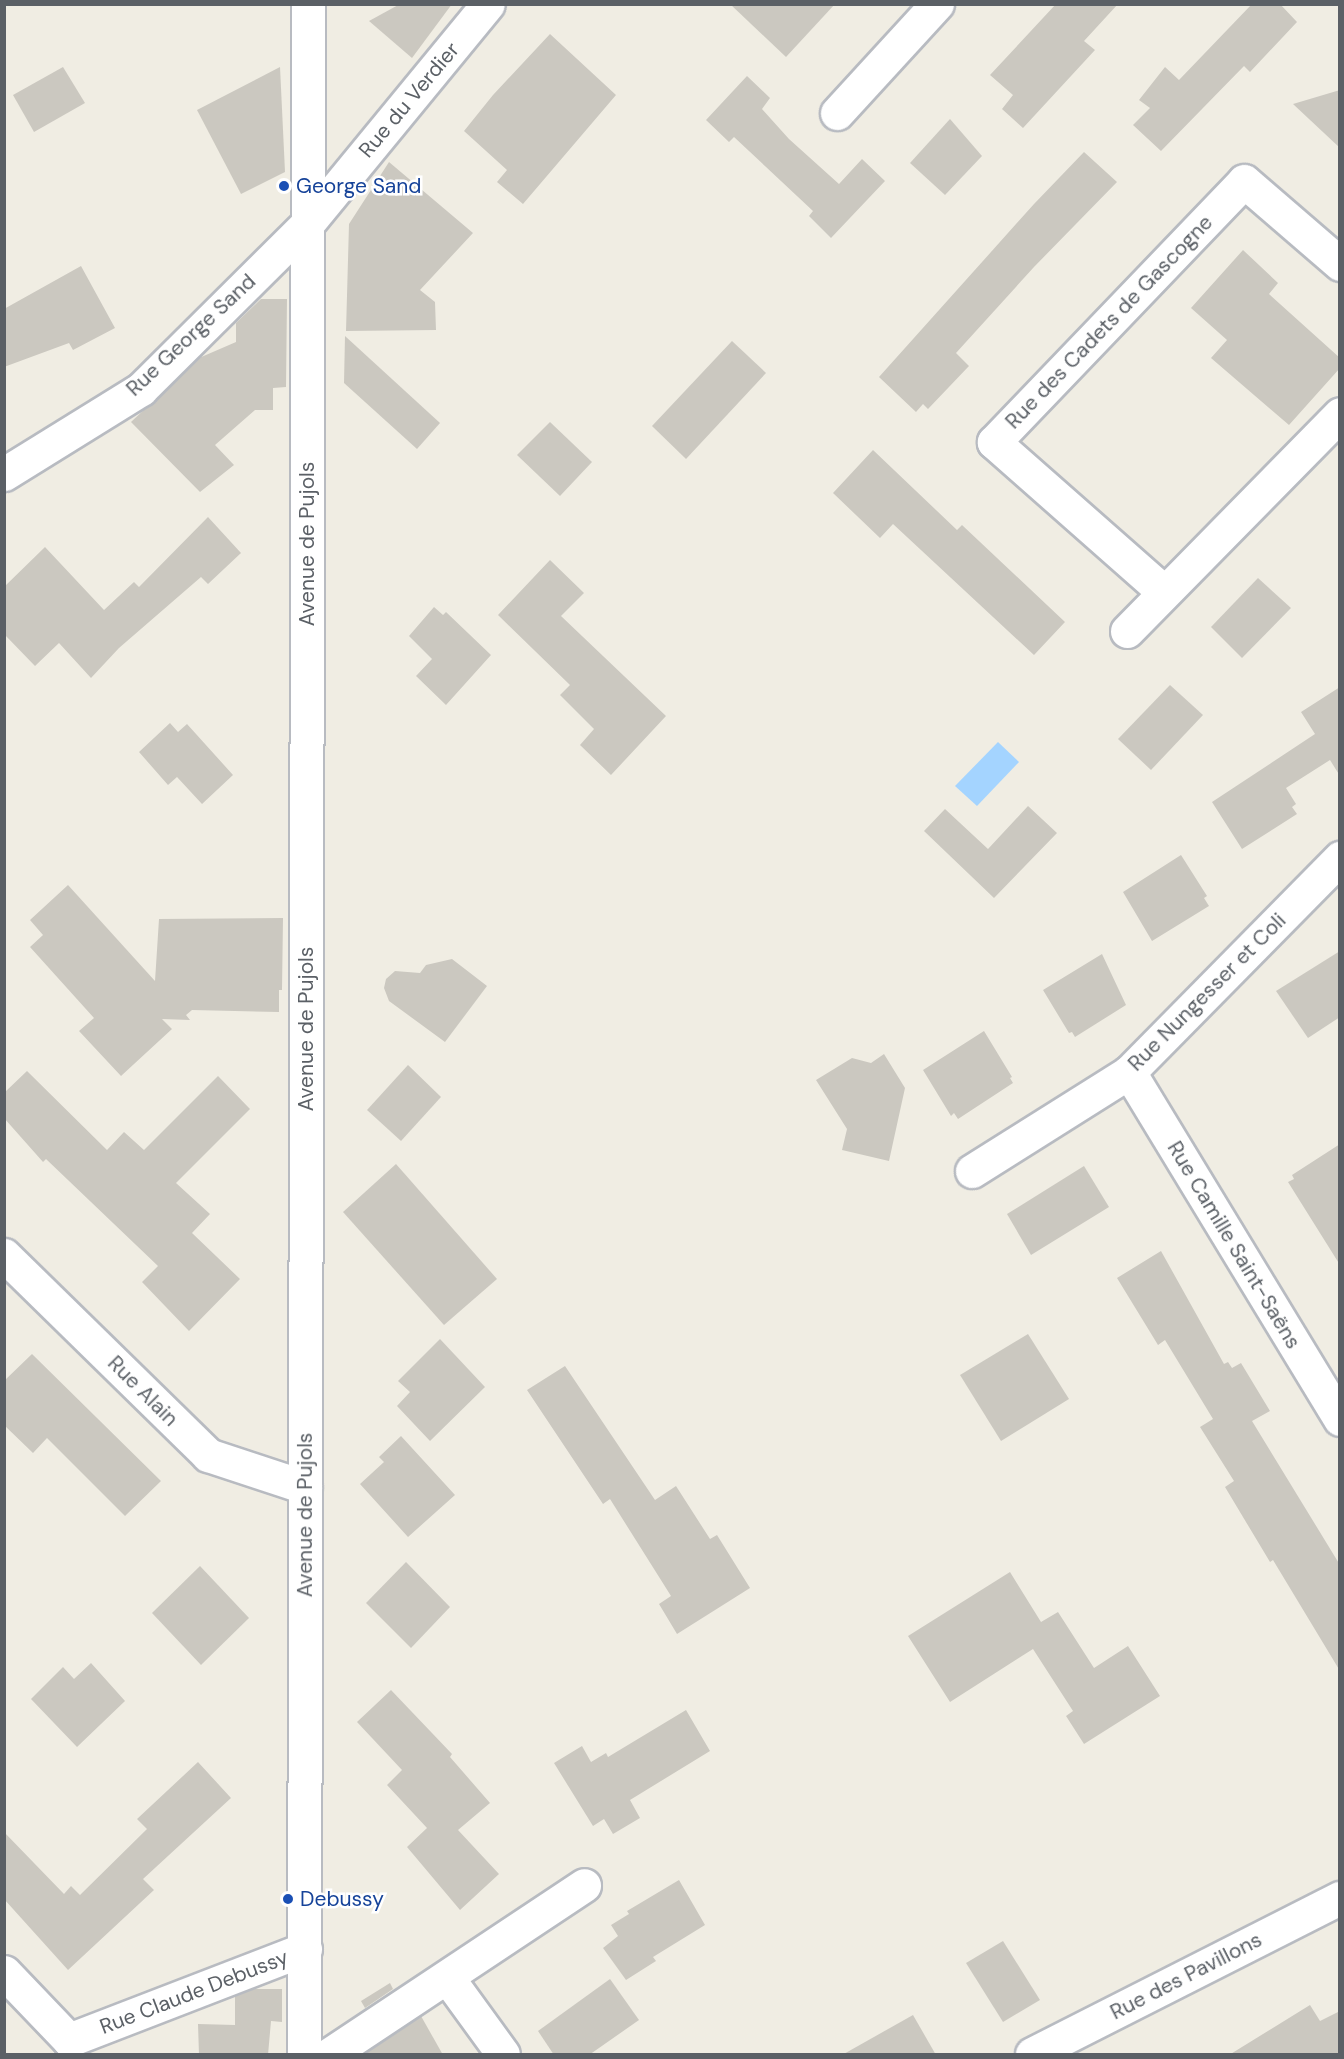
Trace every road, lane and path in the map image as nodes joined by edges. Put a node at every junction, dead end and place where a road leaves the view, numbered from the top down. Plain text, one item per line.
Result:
1 (308, 4) edge
2 (488, 4) edge
3 (937, 4) edge
4 (837, 113) dead end
5 (308, 223) junction
6 (1340, 264) edge
7 (1340, 414) edge
8 (4, 474) edge
9 (1164, 592) junction
10 (1127, 631) dead end
11 (1340, 858) edge
12 (1129, 1072) junction
13 (972, 1171) dead end
14 (4, 1255) edge
15 (1340, 1419) edge
16 (305, 1487) junction
17 (584, 1886) dead end
18 (1340, 1898) edge
19 (305, 1949) junction
20 (4, 1972) edge
21 (447, 1977) junction
22 (304, 2055) edge
23 (330, 2055) edge
24 (503, 2055) edge
25 (1032, 2055) edge

1 - 5 street, Avenue de Pujols
2 - 5 street, Rue du Verdier
3 - 4 street
5 - 8 street, Rue George Sand
5 - 16 street, Avenue de Pujols
6 - 9 street, Rue des Cadets de Gascogne
7 - 9 street
9 - 10 street
11 - 12 street, Rue Nungesser et Coli
12 - 13 street, Rue Nungesser et Coli
12 - 15 street, Rue Camille Saint-Saëns
14 - 16 street, Rue Alain
16 - 19 street, Avenue de Pujols
17 - 21 street
18 - 25 street, Rue des Pavillons
19 - 20 street, Rue Claude Debussy
19 - 22 street, Avenue de Pujols
21 - 23 street
21 - 24 street

